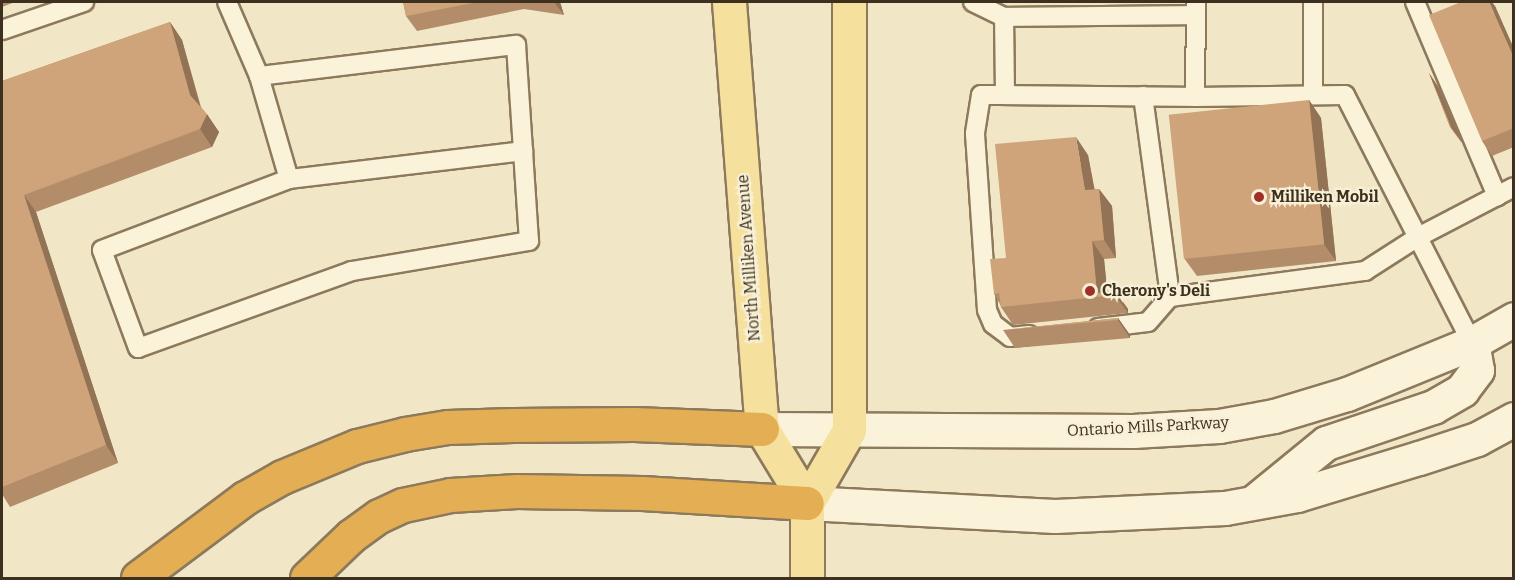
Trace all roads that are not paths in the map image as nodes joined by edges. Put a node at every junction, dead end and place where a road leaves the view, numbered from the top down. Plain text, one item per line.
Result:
1 (84, 2) edge
2 (227, 2) edge
3 (729, 2) edge
4 (849, 2) edge
5 (973, 2) edge
6 (1313, 2) edge
7 (1415, 2) edge
8 (1196, 8) edge
9 (1124, 9) edge
10 (1004, 16) junction
11 (2, 30) edge
12 (259, 76) junction
13 (1005, 95) junction
14 (1313, 95) junction
15 (1143, 96) junction
16 (1195, 97) junction
17 (523, 151) junction
18 (289, 179) junction
19 (1514, 187) edge
20 (1497, 196) junction
21 (1418, 237) junction
22 (1170, 297) junction
23 (1514, 319) edge
24 (1079, 330) dead end
25 (1044, 333) dead end
26 (1472, 343) junction
27 (1514, 419) edge
28 (762, 429) junction
29 (849, 430) junction
30 (807, 503) junction
31 (1252, 503) junction
32 (138, 579) edge
33 (307, 579) edge
34 (807, 579) edge

1 - 11 lane
2 - 12 lane
3 - 28 main road, North Milliken Avenue
4 - 29 main road
5 - 10 lane
6 - 14 lane
7 - 20 lane
8 - 9 lane
8 - 16 lane
9 - 10 lane
10 - 13 lane
12 - 17 lane
12 - 18 lane
13 - 15 lane
13 - 25 lane
14 - 16 lane
14 - 21 lane
15 - 16 lane
15 - 22 lane
17 - 18 lane
17 - 18 lane
19 - 20 lane
20 - 21 lane
21 - 22 lane
21 - 26 lane
22 - 24 lane
23 - 26 main road, Ontario Mills Parkway
26 - 29 main road, Ontario Mills Parkway
26 - 31 main road
27 - 31 main road
28 - 29 main road, Ontario Mills Parkway
28 - 30 main road, North Milliken Avenue
28 - 32 highway
29 - 30 main road
30 - 31 main road
30 - 33 highway
30 - 34 main road

